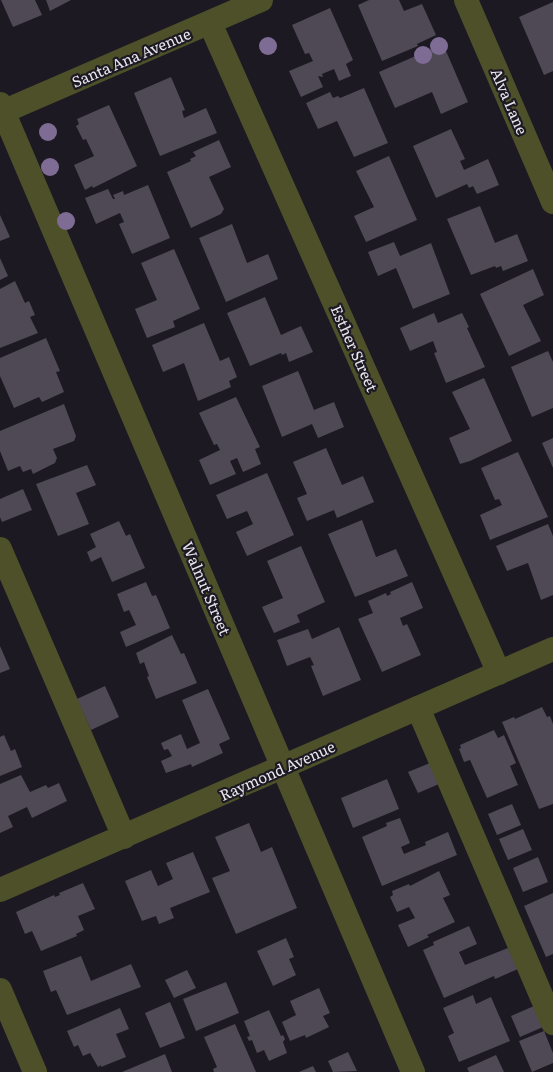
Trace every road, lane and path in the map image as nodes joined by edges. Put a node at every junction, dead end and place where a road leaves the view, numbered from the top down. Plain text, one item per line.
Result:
1 (261, 0) edge
2 (466, 0) edge
3 (210, 23) junction
4 (1, 109) edge
5 (553, 202) edge
6 (0, 549) edge
7 (553, 650) edge
8 (499, 673) junction
9 (418, 708) junction
10 (283, 767) junction
11 (124, 837) junction
12 (0, 890) edge
13 (0, 990) edge
14 (553, 1023) edge
15 (35, 1072) edge
16 (413, 1072) edge

1 - 3 street, Santa Ana Avenue
2 - 5 street, Alva Lane
3 - 4 street, Santa Ana Avenue
3 - 8 street, Esther Street
4 - 10 street, Walnut Street
6 - 11 street
7 - 8 street, Raymond Avenue
8 - 9 street, Raymond Avenue
9 - 10 street, Raymond Avenue
9 - 14 street
10 - 11 street, Raymond Avenue
10 - 16 street, Walnut Street
11 - 12 street, Raymond Avenue
13 - 15 street

